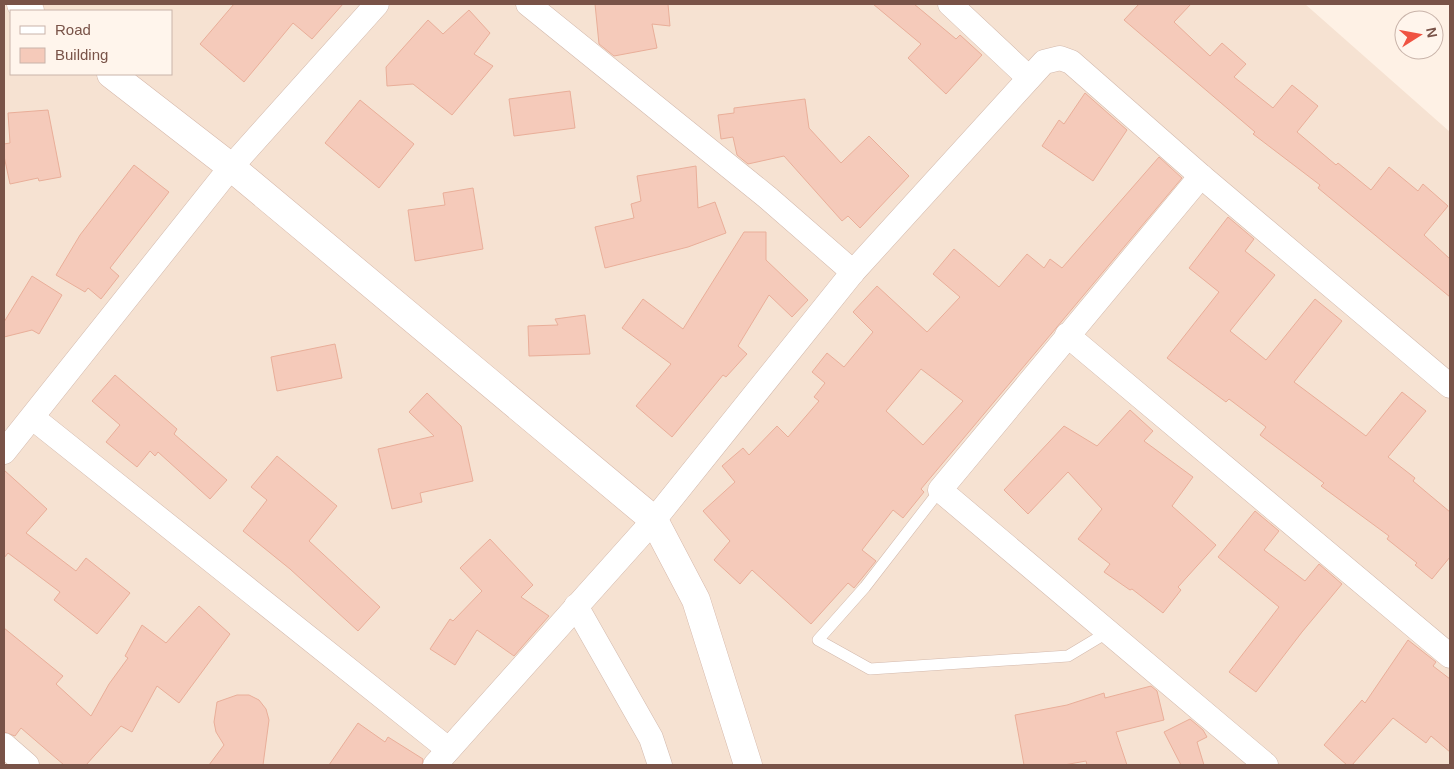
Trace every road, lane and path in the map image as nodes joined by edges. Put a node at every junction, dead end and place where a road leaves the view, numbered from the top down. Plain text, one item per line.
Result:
1 (377, 4) edge
2 (528, 4) edge
3 (950, 4) edge
4 (112, 75) edge
5 (1029, 78) junction
6 (231, 167) junction
7 (1201, 176) junction
8 (853, 272) junction
9 (1067, 335) junction
10 (1450, 386) edge
11 (33, 418) junction
12 (4, 452) edge
13 (940, 490) junction
14 (654, 520) junction
15 (576, 606) junction
16 (1108, 632) junction
17 (1450, 656) edge
18 (4, 745) edge
19 (441, 757) edge
20 (27, 765) edge
21 (660, 765) edge
22 (748, 765) edge
23 (1266, 765) edge

1 - 6 street
2 - 8 street
3 - 5 street
4 - 6 street
5 - 7 street
5 - 8 street
6 - 11 street
6 - 14 street
7 - 9 street
7 - 10 street
8 - 14 street
9 - 13 street
9 - 17 street
11 - 12 street
11 - 19 street
13 - 16 street
13 - 16 lane
14 - 15 street
14 - 22 street
15 - 19 street
15 - 21 street
16 - 23 street
18 - 20 street

